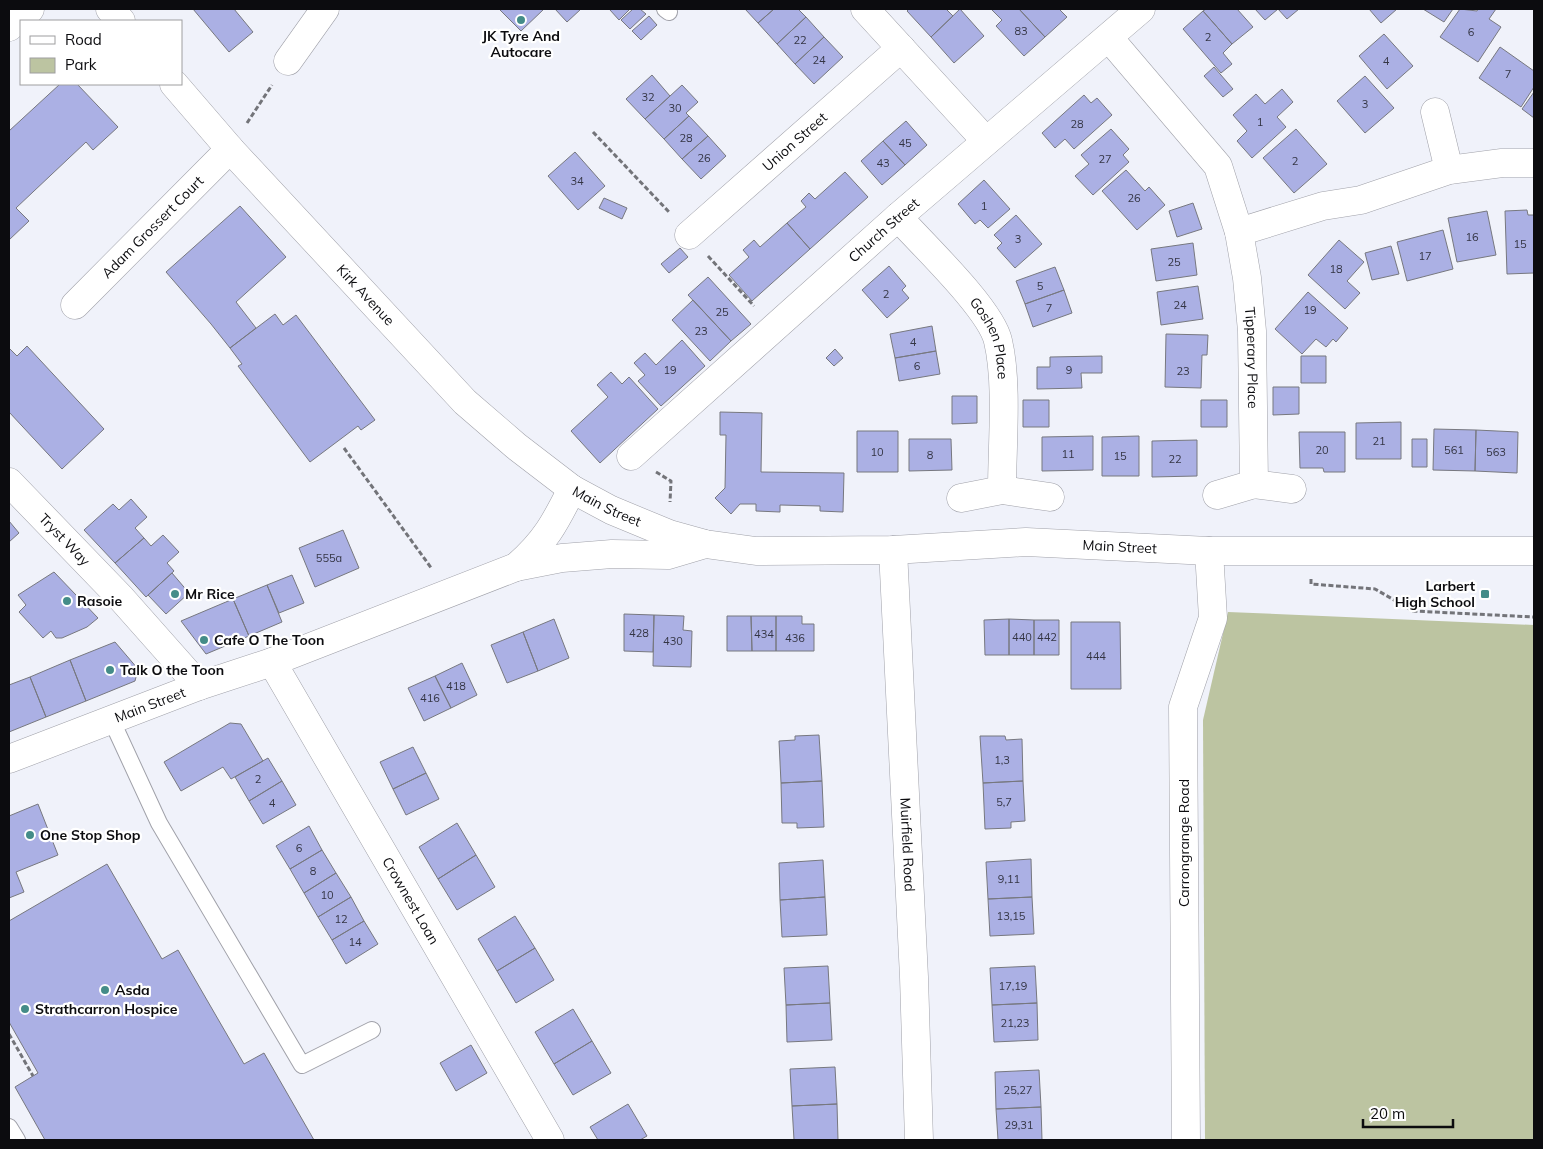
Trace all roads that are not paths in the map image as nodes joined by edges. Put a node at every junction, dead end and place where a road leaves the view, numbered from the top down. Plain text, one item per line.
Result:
1 (30, 9) edge
2 (110, 9) edge
3 (325, 9) edge
4 (865, 9) edge
5 (1141, 9) edge
6 (120, 20) edge
7 (9, 27) edge
8 (1109, 38) junction
9 (901, 48) junction
10 (288, 61) road end
11 (175, 85) edge
12 (1435, 112) dead end
13 (986, 141) junction
14 (230, 149) junction
15 (1534, 163) edge
16 (1449, 170) junction
17 (898, 217) junction
18 (1239, 232) junction
19 (689, 235) dead end
20 (75, 305) dead end
21 (631, 456) dead end
22 (9, 482) edge
23 (1254, 484) junction
24 (572, 488) junction
25 (1292, 489) dead end
26 (1002, 490) junction
27 (1217, 495) dead end
28 (1050, 497) dead end
29 (961, 498) dead end
30 (705, 544) junction
31 (893, 550) junction
32 (1209, 551) junction
33 (1534, 551) edge
34 (516, 567) junction
35 (272, 662) junction
36 (199, 686) junction
37 (111, 719) junction
38 (9, 759) edge
39 (372, 1030) dead end
40 (9, 1127) edge
41 (16, 1140) edge
42 (550, 1140) edge
43 (919, 1140) edge
44 (1186, 1140) edge

1 - 7 street
2 - 6 street
3 - 10 street
4 - 9 street
5 - 8 street, Church Street
8 - 13 street, Church Street
8 - 18 street, Tipperary Place
9 - 13 street
9 - 19 street, Union Street
11 - 14 street, Kirk Avenue
12 - 16 street
13 - 17 street, Church Street
14 - 20 street, Adam Grossert Court
14 - 24 street, Kirk Avenue
15 - 16 street
16 - 18 street
17 - 21 street, Church Street
17 - 26 street, Goshen Place
18 - 23 street, Tipperary Place
22 - 36 street, Tryst Way
23 - 25 street
23 - 27 street
24 - 30 street, Main Street
24 - 34 street, Main Street
26 - 28 street
26 - 29 street
30 - 31 street, Main Street
30 - 34 street, Main Street
31 - 32 street, Main Street
31 - 43 street, Muirfield Road
32 - 33 street, Main Street
32 - 44 street, Carrongrange Road
34 - 35 street, Main Street
35 - 36 street, Main Street
35 - 42 street, Crownest Loan
36 - 37 street, Main Street
37 - 38 street, Main Street
37 - 39 lane
40 - 41 lane

